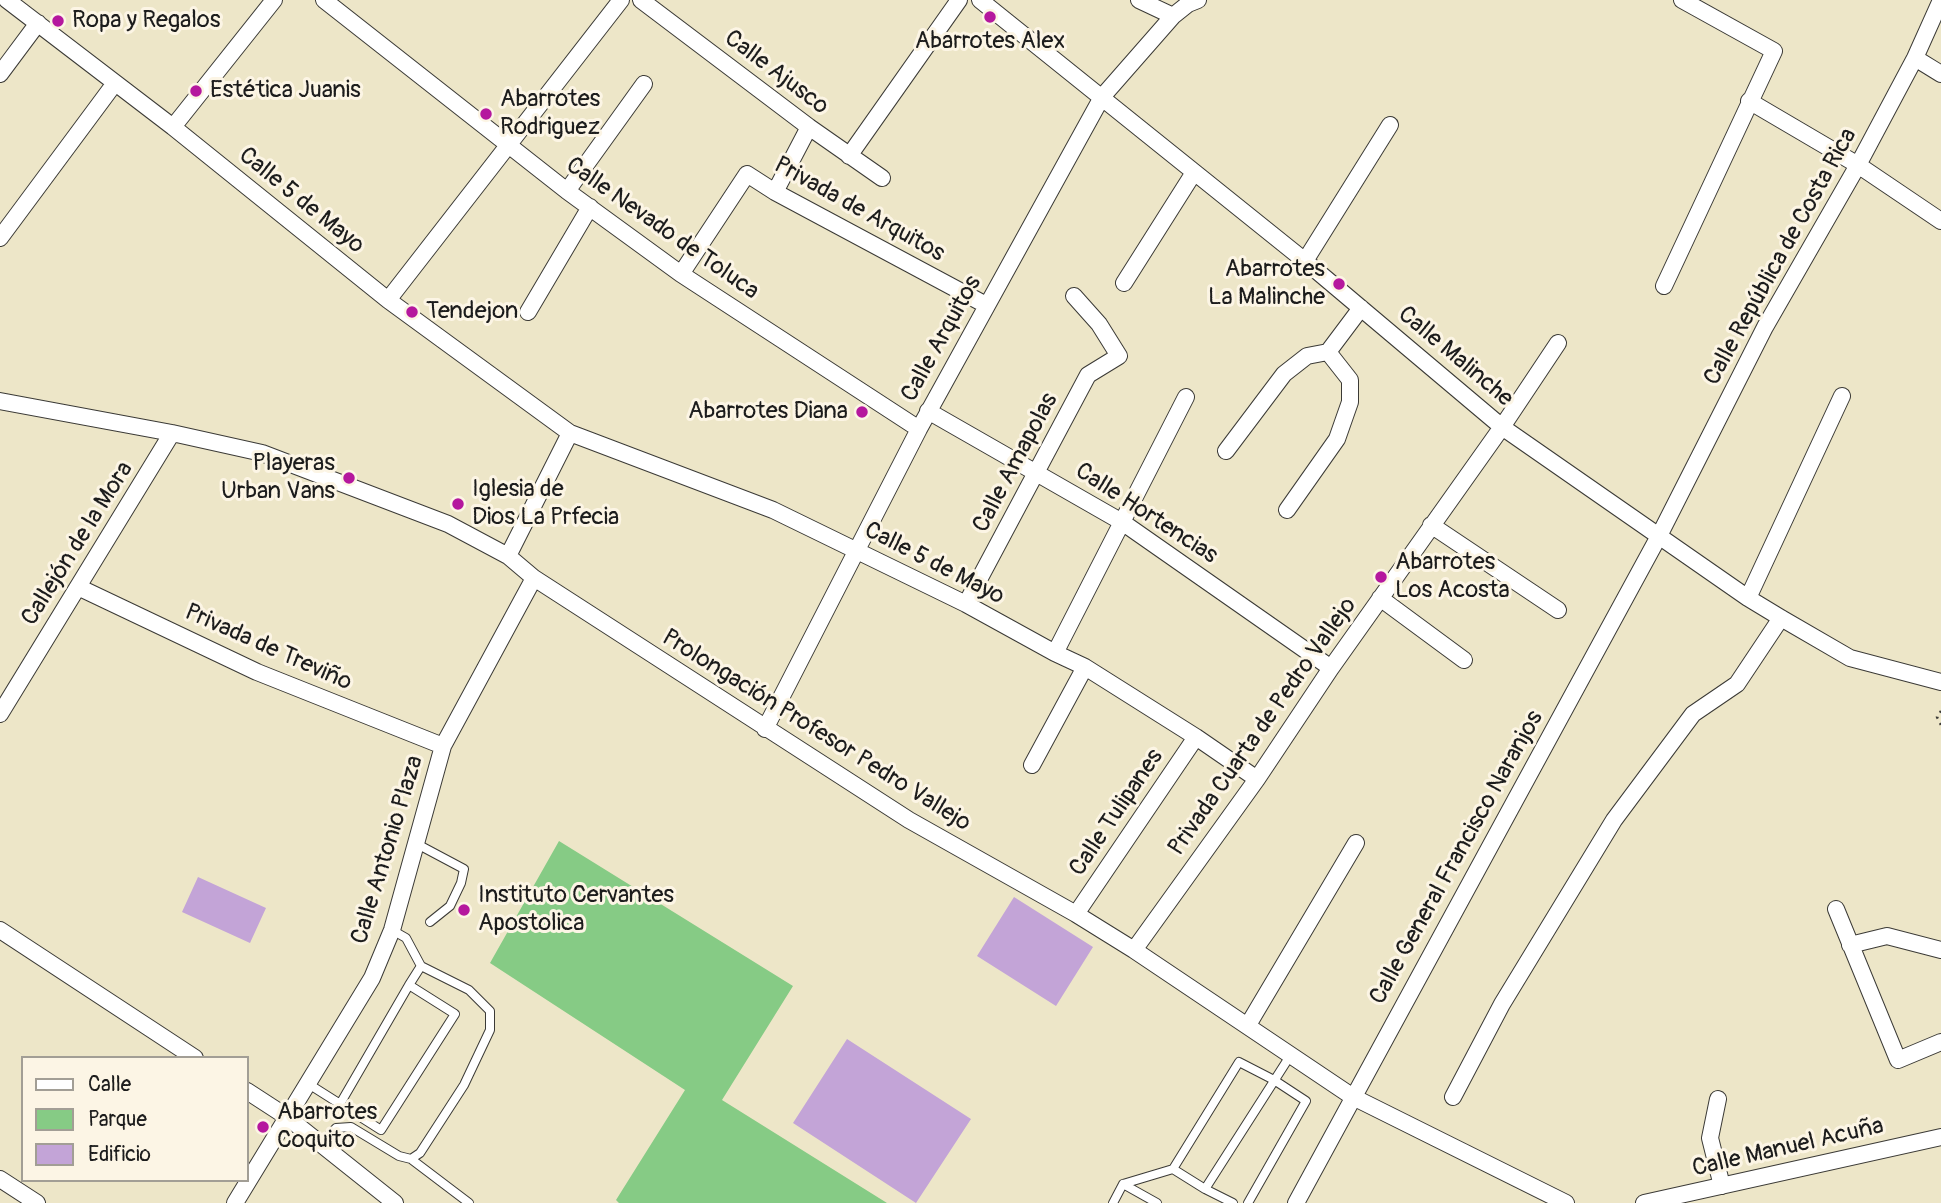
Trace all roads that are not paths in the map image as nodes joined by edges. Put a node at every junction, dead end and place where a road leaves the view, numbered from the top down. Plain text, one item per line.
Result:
1 (7, 0) edge
2 (274, 0) edge
3 (324, 0) edge
4 (621, 0) edge
5 (641, 0) edge
6 (959, 0) edge
7 (979, 0) edge
8 (1139, 0) edge
9 (1198, 0) edge
10 (1682, 0) edge
11 (1941, 0) edge
12 (1173, 16) junction
13 (38, 23) junction
14 (1914, 58) junction
15 (0, 74) edge
16 (1941, 74) edge
17 (115, 83) junction
18 (644, 84) dead end
19 (1102, 97) junction
20 (1749, 101) junction
21 (1390, 125) dead end
22 (173, 127) junction
23 (809, 127) junction
24 (509, 145) junction
25 (849, 156) junction
26 (1858, 165) junction
27 (1193, 174) junction
28 (882, 178) dead end
29 (567, 191) junction
30 (775, 192) junction
31 (590, 207) junction
32 (1941, 221) edge
33 (0, 238) edge
34 (1305, 261) junction
35 (681, 274) junction
36 (1124, 283) dead end
37 (1664, 286) dead end
38 (1074, 296) dead end
39 (388, 300) junction
40 (986, 305) junction
41 (1361, 308) junction
42 (528, 312) dead end
43 (1558, 343) dead end
44 (1328, 352) junction
45 (1842, 396) dead end
46 (1186, 397) dead end
47 (3, 406) edge
48 (928, 411) junction
49 (1502, 427) junction
50 (919, 429) junction
51 (172, 433) junction
52 (570, 433) junction
53 (1226, 451) dead end
54 (1037, 472) junction
55 (1287, 510) dead end
56 (1122, 522) junction
57 (1430, 525) junction
58 (1659, 536) junction
59 (856, 550) junction
60 (508, 556) junction
61 (534, 579) junction
62 (78, 587) junction
63 (1380, 598) junction
64 (1748, 598) junction
65 (966, 604) junction
66 (1558, 610) dead end
67 (1781, 618) junction
68 (1055, 653) junction
69 (1464, 660) dead end
70 (1085, 667) junction
71 (1331, 668) junction
72 (1941, 682) edge
73 (0, 714) edge
74 (765, 729) junction
75 (1196, 737) junction
76 (443, 746) junction
77 (1032, 765) dead end
78 (1257, 779) junction
79 (1356, 843) dead end
80 (417, 844) junction
81 (1836, 909) dead end
82 (1076, 914) junction
83 (430, 922) dead end
84 (0, 930) edge
85 (392, 930) junction
86 (1850, 945) junction
87 (1134, 950) junction
88 (1941, 950) edge
89 (421, 966) junction
90 (409, 985) junction
91 (1248, 1025) junction
92 (1941, 1042) edge
93 (192, 1056) edge
94 (1290, 1056) junction
95 (1274, 1080) junction
96 (307, 1082) junction
97 (248, 1092) edge
98 (1353, 1097) junction
99 (1453, 1097) dead end
100 (1718, 1099) dead end
101 (340, 1104) junction
102 (286, 1118) junction
103 (381, 1129) junction
104 (1941, 1137) edge
105 (373, 1140) junction
106 (321, 1144) junction
107 (411, 1159) junction
108 (1173, 1169) junction
109 (0, 1180) edge
110 (248, 1180) edge
111 (247, 1182) edge
112 (1123, 1184) junction
113 (1722, 1186) junction
114 (1205, 1189) junction
115 (37, 1203) edge
116 (235, 1203) edge
117 (395, 1203) edge
118 (469, 1203) edge
119 (1113, 1203) edge
120 (1157, 1203) edge
121 (1233, 1203) edge
122 (1248, 1203) edge
123 (1296, 1203) edge
124 (1566, 1203) edge
125 (1644, 1203) edge

1 - 13 street, Calle 5 de Mayo
2 - 22 street
3 - 24 street, Calle Nevado de Toluca
4 - 24 street
5 - 23 street, Calle Ajusco
6 - 25 street
7 - 19 street, Calle Malinche
8 - 12 street
9 - 12 street, Calle Arquitos
10 - 20 street
11 - 14 street, Calle República de Costa Rica
12 - 19 street, Calle Arquitos
13 - 15 street
13 - 17 street, Calle 5 de Mayo
14 - 16 street
14 - 26 street, Calle República de Costa Rica
17 - 22 street, Calle 5 de Mayo
17 - 33 street
18 - 29 street
19 - 27 street, Calle Malinche
19 - 40 street, Calle Arquitos
20 - 26 street
20 - 37 street
21 - 34 street
22 - 39 street, Calle 5 de Mayo
23 - 25 street, Calle Ajusco
23 - 30 street
24 - 29 street, Calle Nevado de Toluca
24 - 39 street
25 - 28 street, Calle Ajusco
26 - 32 street
26 - 58 street, Calle República de Costa Rica
27 - 34 street, Calle Malinche
27 - 36 street
29 - 31 street, Calle Nevado de Toluca
30 - 35 street, Privada de Arquitos
30 - 40 street, Privada de Arquitos
31 - 35 street, Calle Nevado de Toluca
31 - 42 street
34 - 41 street, Calle Malinche
35 - 50 street, Calle Nevado de Toluca
38 - 54 street, Calle Amapolas
39 - 52 street, Calle 5 de Mayo
40 - 48 street, Calle Arquitos
41 - 44 street
41 - 49 street, Calle Malinche
43 - 49 street, Privada Cuarta de Pedro Vallejo
44 - 53 street
44 - 55 street
45 - 64 street
46 - 56 street
47 - 51 street, Prolongación Profesor Pedro Vallejo
48 - 50 street, Calle Arquitos
48 - 54 street, Calle Hortencias
49 - 57 street, Privada Cuarta de Pedro Vallejo
49 - 58 street, Calle Malinche
50 - 59 street, Calle Arquitos
51 - 60 street, Prolongación Profesor Pedro Vallejo
51 - 62 street, Callejón de la Mora
52 - 59 street, Calle 5 de Mayo
52 - 60 street
54 - 56 street, Calle Hortencias
54 - 65 street, Calle Amapolas
56 - 68 street
56 - 71 street, Calle Hortencias
57 - 63 street, Privada Cuarta de Pedro Vallejo
57 - 66 street
58 - 64 street, Calle Malinche
58 - 98 street, Calle General Francisco Naranjos
59 - 65 street, Calle 5 de Mayo
59 - 74 street, Calle Arquitos
60 - 61 street, Prolongación Profesor Pedro Vallejo
61 - 74 street, Prolongación Profesor Pedro Vallejo
61 - 76 street, Calle Antonio Plaza
62 - 73 street, Callejón de la Mora
62 - 76 street, Privada de Treviño
63 - 69 street
63 - 71 street, Privada Cuarta de Pedro Vallejo
64 - 67 street, Calle Malinche
65 - 68 street, Calle 5 de Mayo
67 - 72 street, Calle Malinche
67 - 99 street
68 - 70 street, Calle 5 de Mayo
70 - 75 street, Calle 5 de Mayo
70 - 77 street
71 - 78 street, Privada Cuarta de Pedro Vallejo
74 - 82 street, Prolongación Profesor Pedro Vallejo
75 - 78 street, Calle 5 de Mayo
75 - 82 street, Calle Tulipanes
76 - 80 street, Calle Antonio Plaza
78 - 87 street, Privada Cuarta de Pedro Vallejo
79 - 91 street
80 - 83 lane
80 - 85 street, Calle Antonio Plaza
81 - 86 street
82 - 87 street, Prolongación Profesor Pedro Vallejo
84 - 93 street
85 - 89 lane
85 - 96 street, Calle Antonio Plaza
86 - 88 street
86 - 92 street
87 - 91 street, Prolongación Profesor Pedro Vallejo
89 - 90 lane
89 - 107 lane
90 - 101 lane
90 - 103 lane
91 - 94 street, Prolongación Profesor Pedro Vallejo
94 - 95 lane
94 - 98 street, Prolongación Profesor Pedro Vallejo
95 - 108 lane
95 - 114 lane
95 - 122 lane
96 - 101 lane
96 - 102 street, Calle Antonio Plaza
97 - 102 street
98 - 123 street, Calle General Francisco Naranjos
98 - 124 street, Prolongación Profesor Pedro Vallejo
100 - 113 street
101 - 103 lane
102 - 106 street
102 - 110 street, Calle Antonio Plaza
103 - 105 lane
104 - 113 street, Calle Manuel Acuña
105 - 106 lane
105 - 107 lane
106 - 117 street
107 - 118 lane
108 - 112 lane
108 - 114 lane
109 - 115 street
111 - 116 street, Calle Antonio Plaza
112 - 119 lane
112 - 120 lane
113 - 125 street, Calle Manuel Acuña
114 - 121 lane

